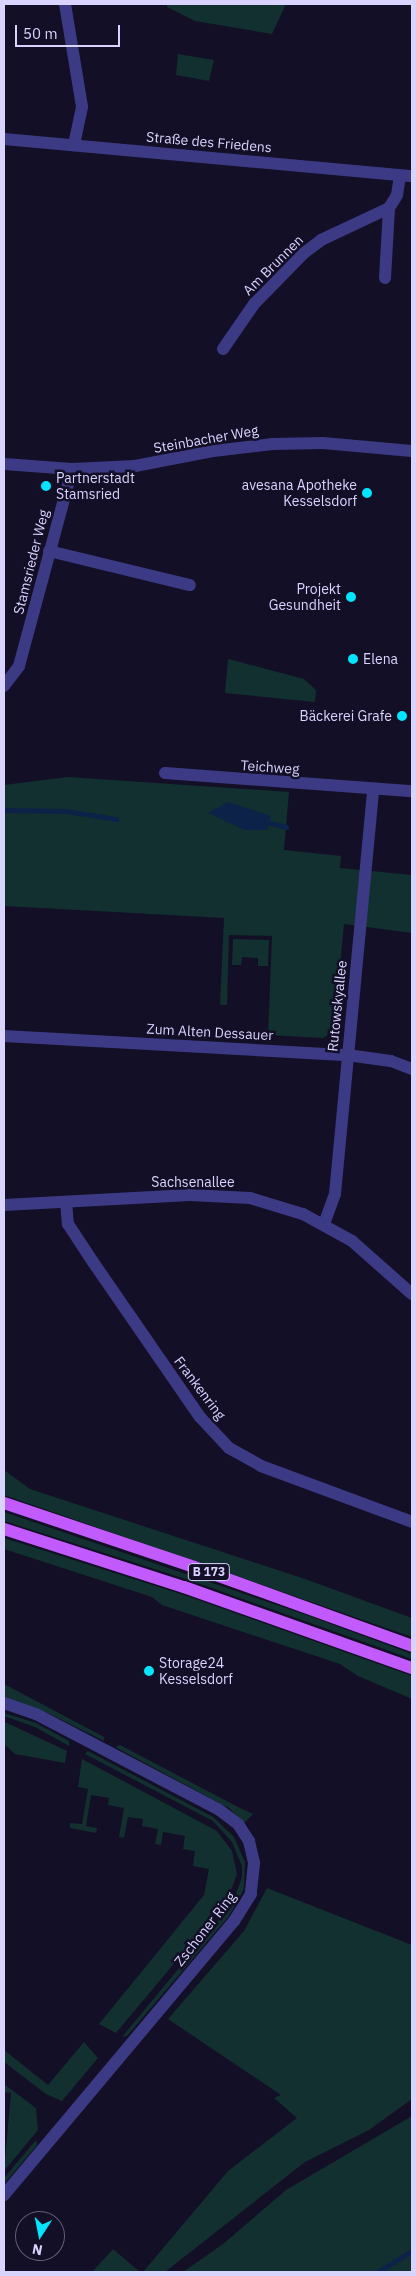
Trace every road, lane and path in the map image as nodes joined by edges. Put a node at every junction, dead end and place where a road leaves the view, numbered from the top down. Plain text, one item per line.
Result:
1 (65, 4) edge
2 (4, 139) edge
3 (74, 145) junction
4 (406, 176) edge
5 (389, 208) junction
6 (385, 278) dead end
7 (222, 349) dead end
8 (412, 451) edge
9 (4, 464) edge
10 (72, 469) junction
11 (49, 551) junction
12 (190, 584) dead end
13 (4, 686) edge
14 (165, 773) dead end
15 (373, 789) junction
16 (412, 791) edge
17 (4, 1036) edge
18 (346, 1055) junction
19 (412, 1069) edge
20 (66, 1202) junction
21 (4, 1204) edge
22 (324, 1224) junction
23 (412, 1294) edge
24 (4, 1503) edge
25 (412, 1522) edge
26 (4, 1530) edge
27 (412, 1646) edge
28 (412, 1668) edge
29 (4, 1703) edge
30 (4, 2194) edge

1 - 3 street
2 - 3 street, Straße des Friedens
3 - 4 street, Straße des Friedens
4 - 5 street
5 - 6 street
5 - 7 street, Am Brunnen
8 - 10 street, Steinbacher Weg
9 - 10 street, Steinbacher Weg
10 - 11 street, Stamsrieder Weg
11 - 12 street
11 - 13 street, Stamsrieder Weg
14 - 15 street, Teichweg
15 - 16 street, Teichweg
15 - 18 street, Rutowskyallee
17 - 18 street, Zum Alten Dessauer
18 - 19 street, Zum Alten Dessauer
18 - 22 street, Rutowskyallee
20 - 21 street, Sachsenallee
20 - 22 street, Sachsenallee
20 - 25 street, Frankenring
22 - 23 street, Sachsenallee
24 - 27 main road, B 173
26 - 28 main road, B 173
29 - 30 street, Zschoner Ring

